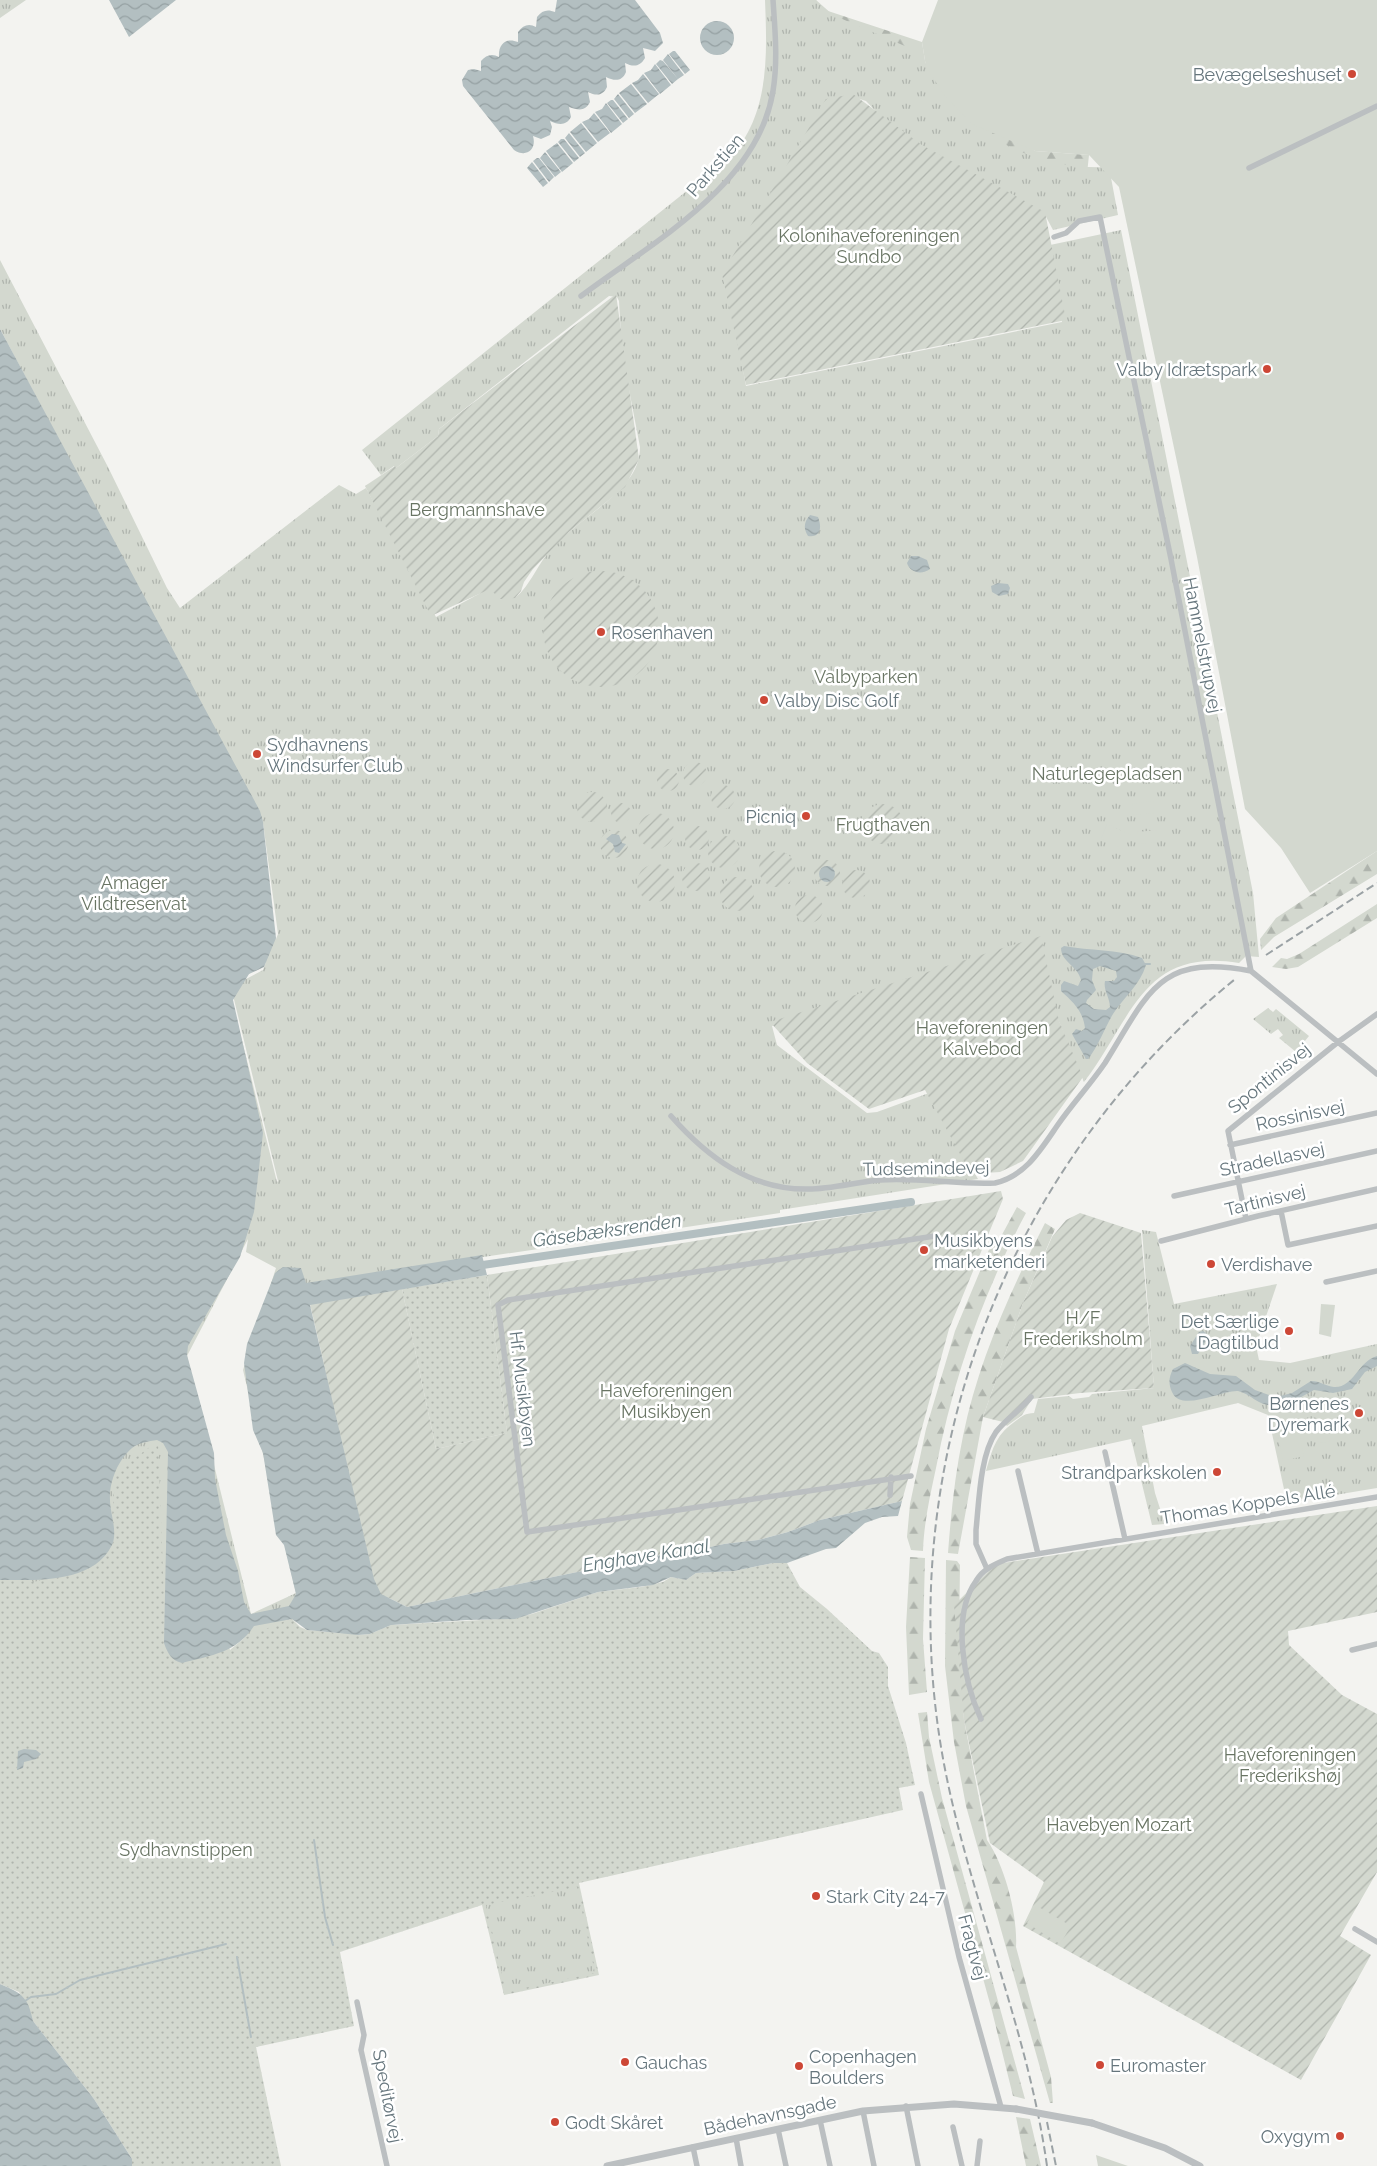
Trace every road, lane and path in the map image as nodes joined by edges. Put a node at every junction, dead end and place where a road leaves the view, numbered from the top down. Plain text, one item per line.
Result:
1 (774, 0) edge
2 (1377, 106) edge
3 (1250, 168) dead end
4 (1054, 237) dead end
5 (581, 296) dead end
6 (1251, 971) junction
7 (1377, 1014) edge
8 (1338, 1042) junction
9 (1377, 1074) edge
10 (1377, 1113) edge
11 (672, 1116) dead end
12 (1230, 1145) junction
13 (1377, 1151) edge
14 (1238, 1182) junction
15 (1377, 1190) edge
16 (1174, 1196) dead end
17 (1281, 1211) junction
18 (1246, 1219) junction
19 (1377, 1226) edge
20 (935, 1236) dead end
21 (1161, 1241) dead end
22 (1377, 1271) edge
23 (1326, 1282) dead end
24 (1032, 1397) dead end
25 (1105, 1452) dead end
26 (1018, 1471) dead end
27 (911, 1476) dead end
28 (891, 1477) junction
29 (890, 1495) dead end
30 (1377, 1497) edge
31 (1125, 1539) junction
32 (1038, 1554) junction
33 (987, 1569) junction
34 (1377, 1644) edge
35 (1352, 1650) dead end
36 (981, 1719) dead end
37 (921, 1794) dead end
38 (1355, 1929) dead end
39 (1377, 1942) edge
40 (357, 2002) dead end
41 (906, 2106) junction
42 (1002, 2107) junction
43 (862, 2111) junction
44 (820, 2120) junction
45 (953, 2127) dead end
46 (778, 2129) junction
47 (736, 2138) junction
48 (980, 2141) dead end
49 (694, 2147) junction
50 (387, 2166) edge
51 (607, 2166) edge
52 (697, 2166) edge
53 (742, 2166) edge
54 (786, 2166) edge
55 (830, 2166) edge
56 (874, 2166) edge
57 (918, 2166) edge
58 (962, 2166) edge
59 (978, 2166) edge
60 (1200, 2166) edge

1 - 5 street, Parkstien
2 - 3 street
4 - 6 street, Hammelstrupvej
6 - 8 street
6 - 11 street, Tudsemindevej
7 - 8 street, Spontinisvej
8 - 9 street
8 - 12 street, Spontinisvej
10 - 12 street, Rossinisvej
12 - 14 street, Spontinisvej
13 - 14 street, Stradellasvej
14 - 16 street, Stradellasvej
14 - 18 street, Spontinisvej
15 - 17 street, Tartinisvej
17 - 18 street, Tartinisvej
17 - 19 street
18 - 21 street, Tartinisvej
20 - 28 street, Hf. Musikbyen
22 - 23 street
24 - 33 street
25 - 31 street
26 - 32 street
27 - 28 street, Hf. Musikbyen
28 - 29 street
30 - 31 street, Thomas Koppels Allé
31 - 32 street, Thomas Koppels Allé
32 - 33 street, Thomas Koppels Allé
33 - 36 street, Thomas Koppels Allé
34 - 35 street
37 - 42 street, Fragtvej
38 - 39 street
40 - 50 street, Speditørvej
41 - 42 street, Bådehavnsgade
41 - 43 street, Bådehavnsgade
41 - 57 street
42 - 60 street, Bådehavnsgade, bridge
43 - 44 street, Bådehavnsgade
43 - 56 street
44 - 46 street, Bådehavnsgade
44 - 55 street
45 - 58 street
46 - 47 street, Bådehavnsgade
46 - 54 street
47 - 49 street, Bådehavnsgade
47 - 53 street
48 - 59 street
49 - 51 street, Bådehavnsgade
49 - 52 street

